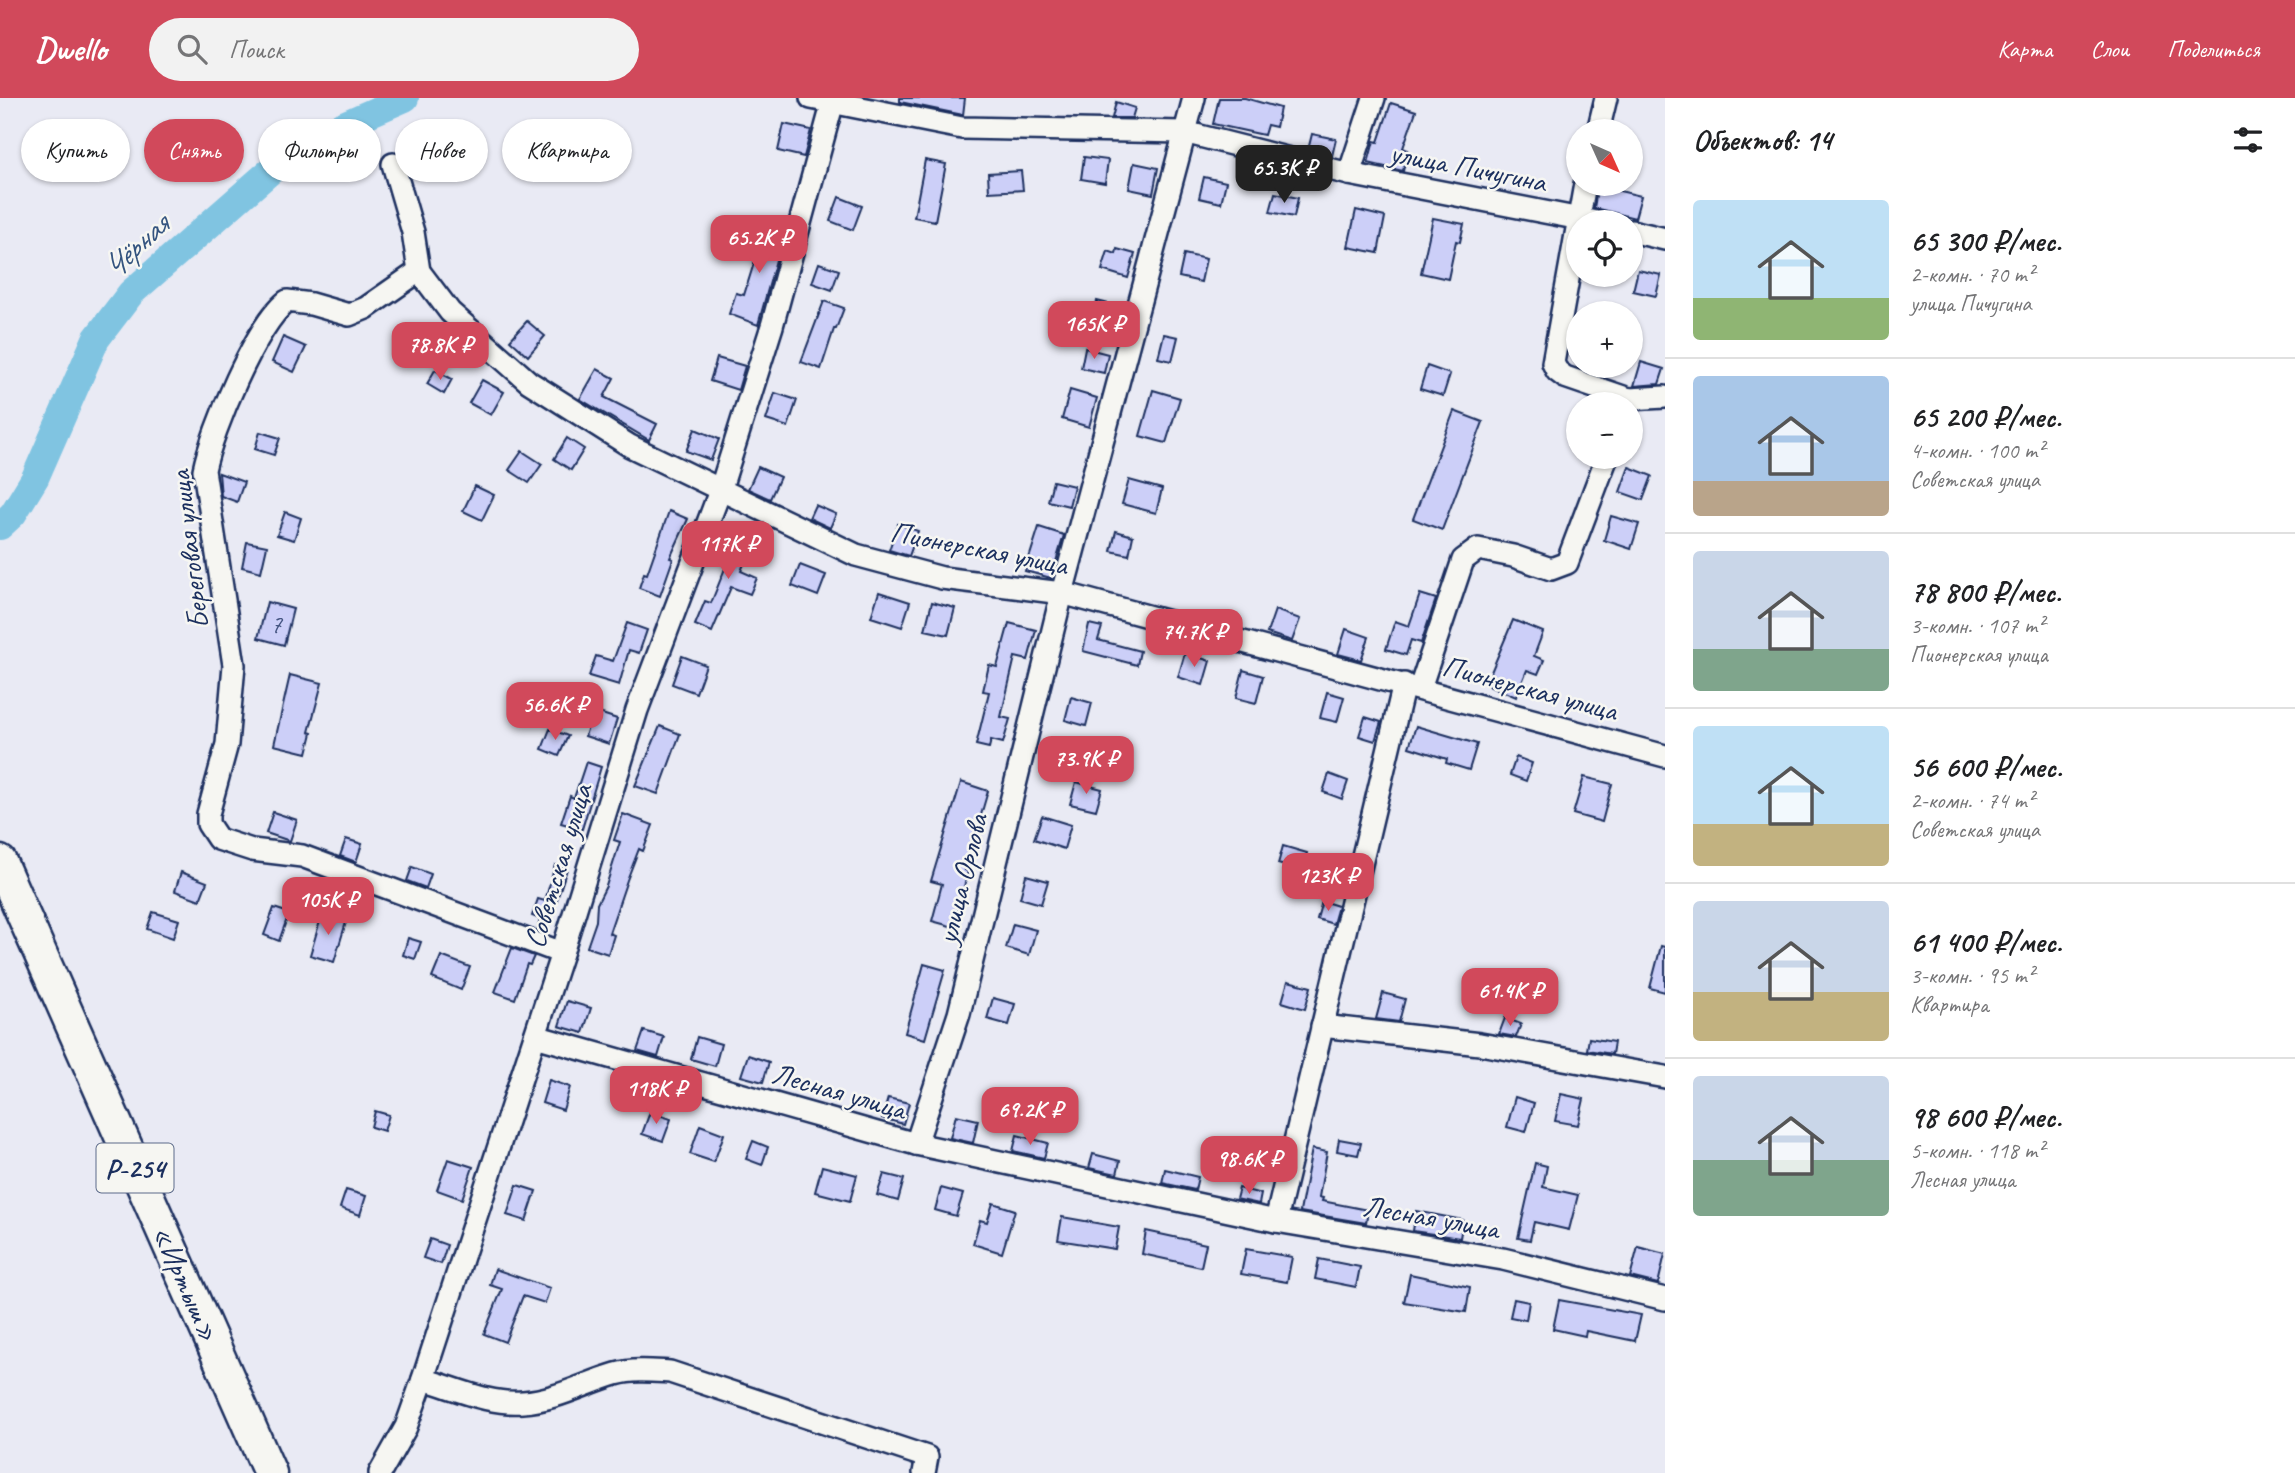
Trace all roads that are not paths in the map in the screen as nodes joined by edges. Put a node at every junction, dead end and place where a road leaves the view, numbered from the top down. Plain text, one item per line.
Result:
1 (811, 98) edge
2 (1194, 98) edge
3 (1374, 98) edge
4 (1606, 98) edge
5 (833, 101) edge
6 (1601, 119) edge
7 (1185, 132) junction
8 (393, 164) dead end
9 (1349, 174) junction
10 (1566, 216) edge
11 (1643, 234) edge
12 (1665, 239) edge
13 (419, 271) junction
14 (1571, 287) edge
15 (1603, 392) edge
16 (1665, 397) edge
17 (1643, 400) edge
18 (1602, 469) edge
19 (720, 491) junction
20 (1062, 593) junction
21 (1412, 686) junction
22 (1665, 756) edge
23 (0, 862) edge
24 (562, 953) junction
25 (1322, 1027) junction
26 (535, 1036) junction
27 (1665, 1077) edge
28 (916, 1144) junction
29 (1276, 1220) junction
30 (1665, 1299) edge
31 (424, 1378) junction
32 (925, 1465) edge
33 (270, 1473) edge
34 (380, 1473) edge

1 - 5 street, улица Пичугина
2 - 7 street, улица Орлова
3 - 9 street
4 - 6 street
5 - 7 street, улица Пичугина
5 - 19 street, Советская улица
7 - 9 street, улица Пичугина
7 - 20 street, улица Орлова
8 - 13 street, Пионерская улица
9 - 10 street, улица Пичугина
11 - 12 street
13 - 19 street, Пионерская улица
13 - 24 street, Береговая улица
14 - 15 street
16 - 17 street
18 - 21 street
19 - 20 street, Пионерская улица
19 - 24 street, Советская улица
20 - 21 street, Пионерская улица
20 - 28 street, улица Орлова
21 - 22 street, Пионерская улица
21 - 25 street
23 - 33 highway, «Иртыш» / Р-254
24 - 26 street, Советская улица
25 - 27 street
25 - 29 street
26 - 28 street, Лесная улица
26 - 31 street, Советская улица
28 - 29 street, Лесная улица
29 - 30 street, Лесная улица
31 - 32 street
31 - 34 street, Советская улица

